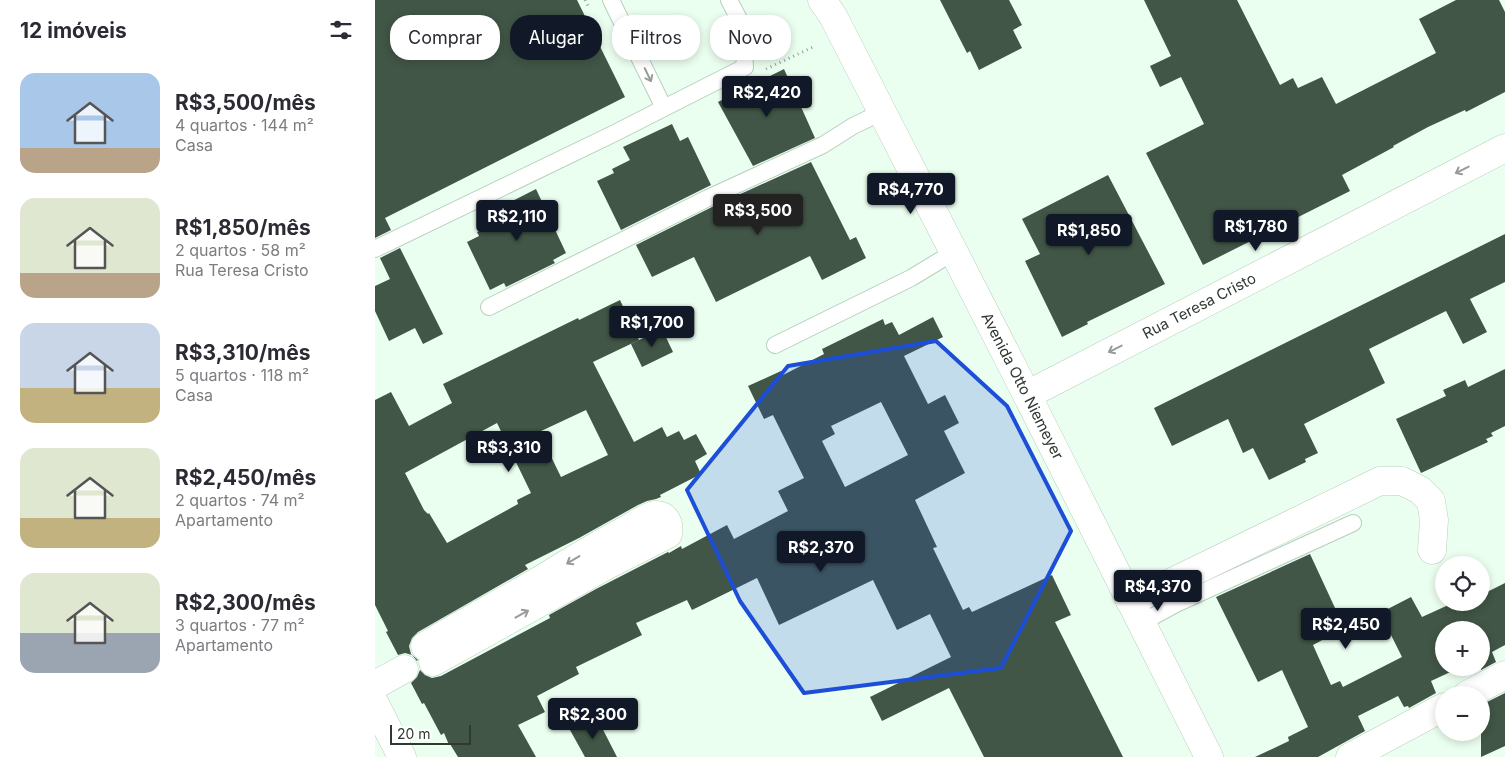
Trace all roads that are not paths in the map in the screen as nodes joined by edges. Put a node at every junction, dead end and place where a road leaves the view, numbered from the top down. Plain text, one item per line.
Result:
1 (611, 0) edge
2 (729, 0) edge
3 (827, 5) edge
4 (664, 108) junction
5 (882, 112) junction
6 (1505, 148) edge
7 (375, 249) edge
8 (954, 252) junction
9 (489, 307) dead end
10 (775, 345) dead end
11 (1027, 395) junction
12 (1353, 523) dead end
13 (1432, 550) dead end
14 (603, 554) dead end
15 (1136, 612) junction
16 (433, 652) dead end
17 (404, 669) dead end
18 (1505, 675) edge
19 (375, 685) edge
20 (1484, 686) edge
21 (375, 704) edge
22 (1435, 712) edge
23 (402, 757) edge
24 (1209, 757) edge
25 (1350, 757) edge

1 -> 4 lane
2 - 4 lane
3 - 5 street, Avenida Otto Niemeyer
4 - 7 lane
5 - 8 street, Avenida Otto Niemeyer
5 - 9 lane
6 -> 11 street, Rua Teresa Cristo
8 - 10 lane
8 - 11 street, Avenida Otto Niemeyer
11 - 15 street, Avenida Otto Niemeyer
12 - 15 lane
13 - 15 street
14 - 16 street
15 - 24 street, Avenida Otto Niemeyer
17 - 19 street
18 - 20 street
21 - 23 street
22 - 25 street

